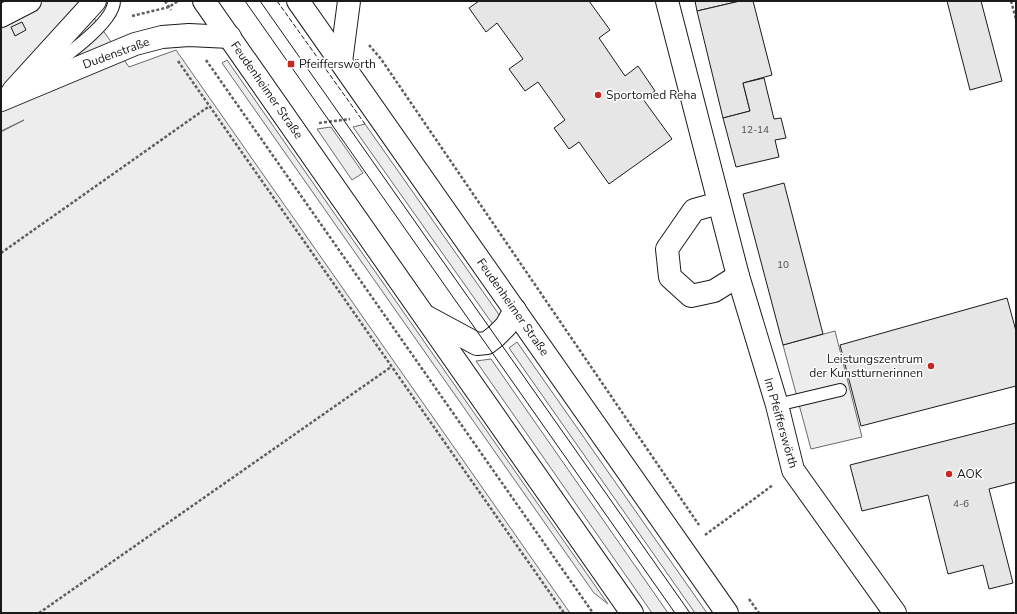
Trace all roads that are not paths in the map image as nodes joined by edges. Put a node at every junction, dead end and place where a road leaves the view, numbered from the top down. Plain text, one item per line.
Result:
1 (95, 1) edge
2 (114, 1) edge
3 (204, 1) edge
4 (298, 1) edge
5 (667, 1) edge
6 (348, 9) edge
7 (230, 37) junction
8 (341, 62) junction
9 (4, 98) edge
10 (719, 203) junction
11 (738, 276) junction
12 (515, 310) junction
13 (424, 316) junction
14 (840, 390) dead end
15 (777, 405) junction
16 (628, 612) edge
17 (728, 613) edge
18 (895, 613) edge

1 - 9 main road
2 - 9 lane
3 - 7 main road, Feudenheimer Straße
4 - 8 main road, Feudenheimer Straße
5 - 10 main road, Im Pfeifferswörth
6 - 8 main road
7 - 9 main road, Dudenstraße
7 - 13 main road, Feudenheimer Straße
8 - 12 main road, Feudenheimer Straße
10 - 11 main road, Im Pfeifferswörth
10 - 11 main road
11 - 15 main road, Im Pfeifferswörth
12 - 13 main road
12 - 17 main road, Feudenheimer Straße
13 - 16 main road, Feudenheimer Straße
14 - 15 lane
15 - 18 main road, Im Pfeifferswörth

